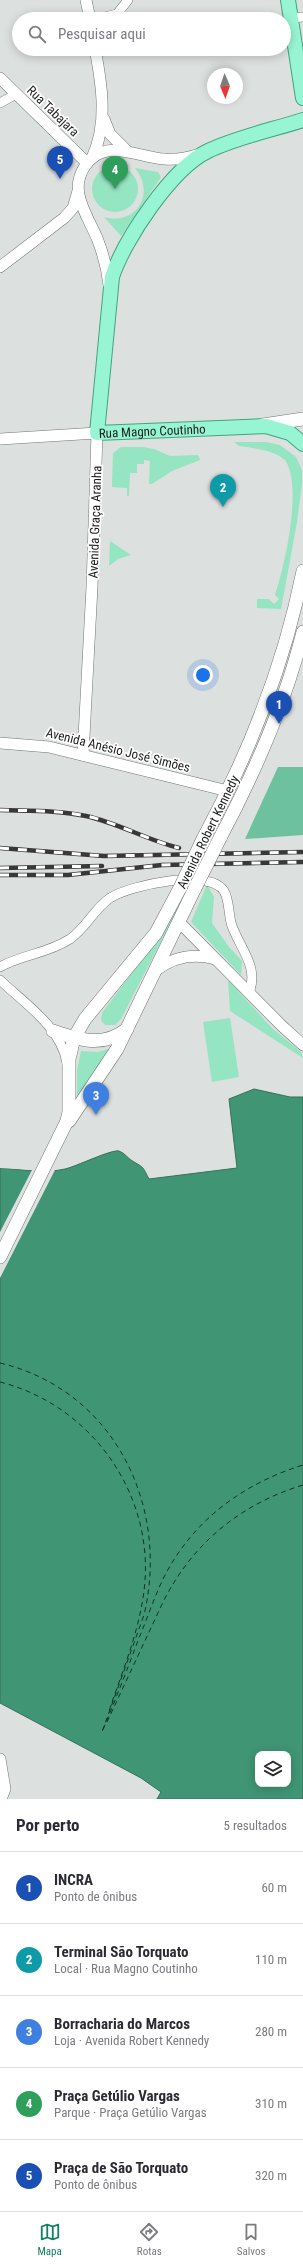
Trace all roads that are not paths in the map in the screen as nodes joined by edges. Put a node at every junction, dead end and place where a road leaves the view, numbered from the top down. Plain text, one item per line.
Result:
1 (86, 0) edge
2 (128, 0) edge
3 (288, 0) edge
4 (89, 12) edge
5 (119, 12) edge
6 (297, 17) edge
7 (96, 56) edge
8 (0, 78) edge
9 (16, 94) junction
10 (303, 98) edge
11 (0, 103) edge
12 (102, 110) junction
13 (303, 120) edge
14 (126, 150) junction
15 (208, 151) junction
16 (90, 161) junction
17 (78, 188) junction
18 (0, 267) edge
19 (110, 289) junction
20 (303, 419) edge
21 (257, 426) junction
22 (98, 433) junction
23 (0, 438) edge
24 (303, 444) edge
25 (303, 571) edge
26 (303, 632) edge
27 (0, 743) edge
28 (83, 755) junction
29 (228, 791) junction
30 (179, 922) junction
31 (215, 959) junction
32 (0, 967) edge
33 (154, 972) junction
34 (0, 980) edge
35 (249, 994) junction
36 (127, 1029) junction
37 (53, 1031) junction
38 (74, 1038) junction
39 (303, 1045) edge
40 (68, 1070) junction
41 (66, 1126) junction
42 (0, 1257) edge
43 (0, 1759) edge
44 (1, 1799) edge

1 - 4 street
2 - 5 street
3 - 6 main road
6 - 10 main road
7 - 12 street
8 - 9 street, Rua Tabajara
9 - 11 street
9 - 16 street, Rua Tabajara
12 - 14 street
12 - 16 street
13 - 15 main road, Avenida Graça Aranha
14 - 15 street
14 - 16 street
15 - 19 main road, Avenida Graça Aranha
16 - 17 street
17 - 18 street
17 - 19 street
19 - 22 main road, Avenida Graça Aranha
20 - 21 main road, Rua Magno Coutinho
21 - 22 main road, Rua Magno Coutinho
21 - 24 main road
22 - 23 street, Rua Magno Coutinho
22 - 28 street, Avenida Graça Aranha
25 - 29 main road, Avenida Robert Kennedy
26 - 30 main road, Avenida Robert Kennedy, bridge
27 - 28 street, Avenida Anésio José Simões
28 - 29 street, Avenida Anésio José Simões
29 - 38 main road, Avenida Robert Kennedy, bridge
30 - 31 street
30 - 33 main road, Avenida Robert Kennedy
31 - 33 street
31 - 35 street
32 - 35 street
33 - 36 main road
34 - 37 street
35 - 39 street
36 - 38 main road
36 - 41 main road
37 - 38 main road
37 - 40 street
38 - 40 main road, Avenida Robert Kennedy
40 - 41 main road, Avenida Robert Kennedy
41 - 42 main road
43 - 44 street

